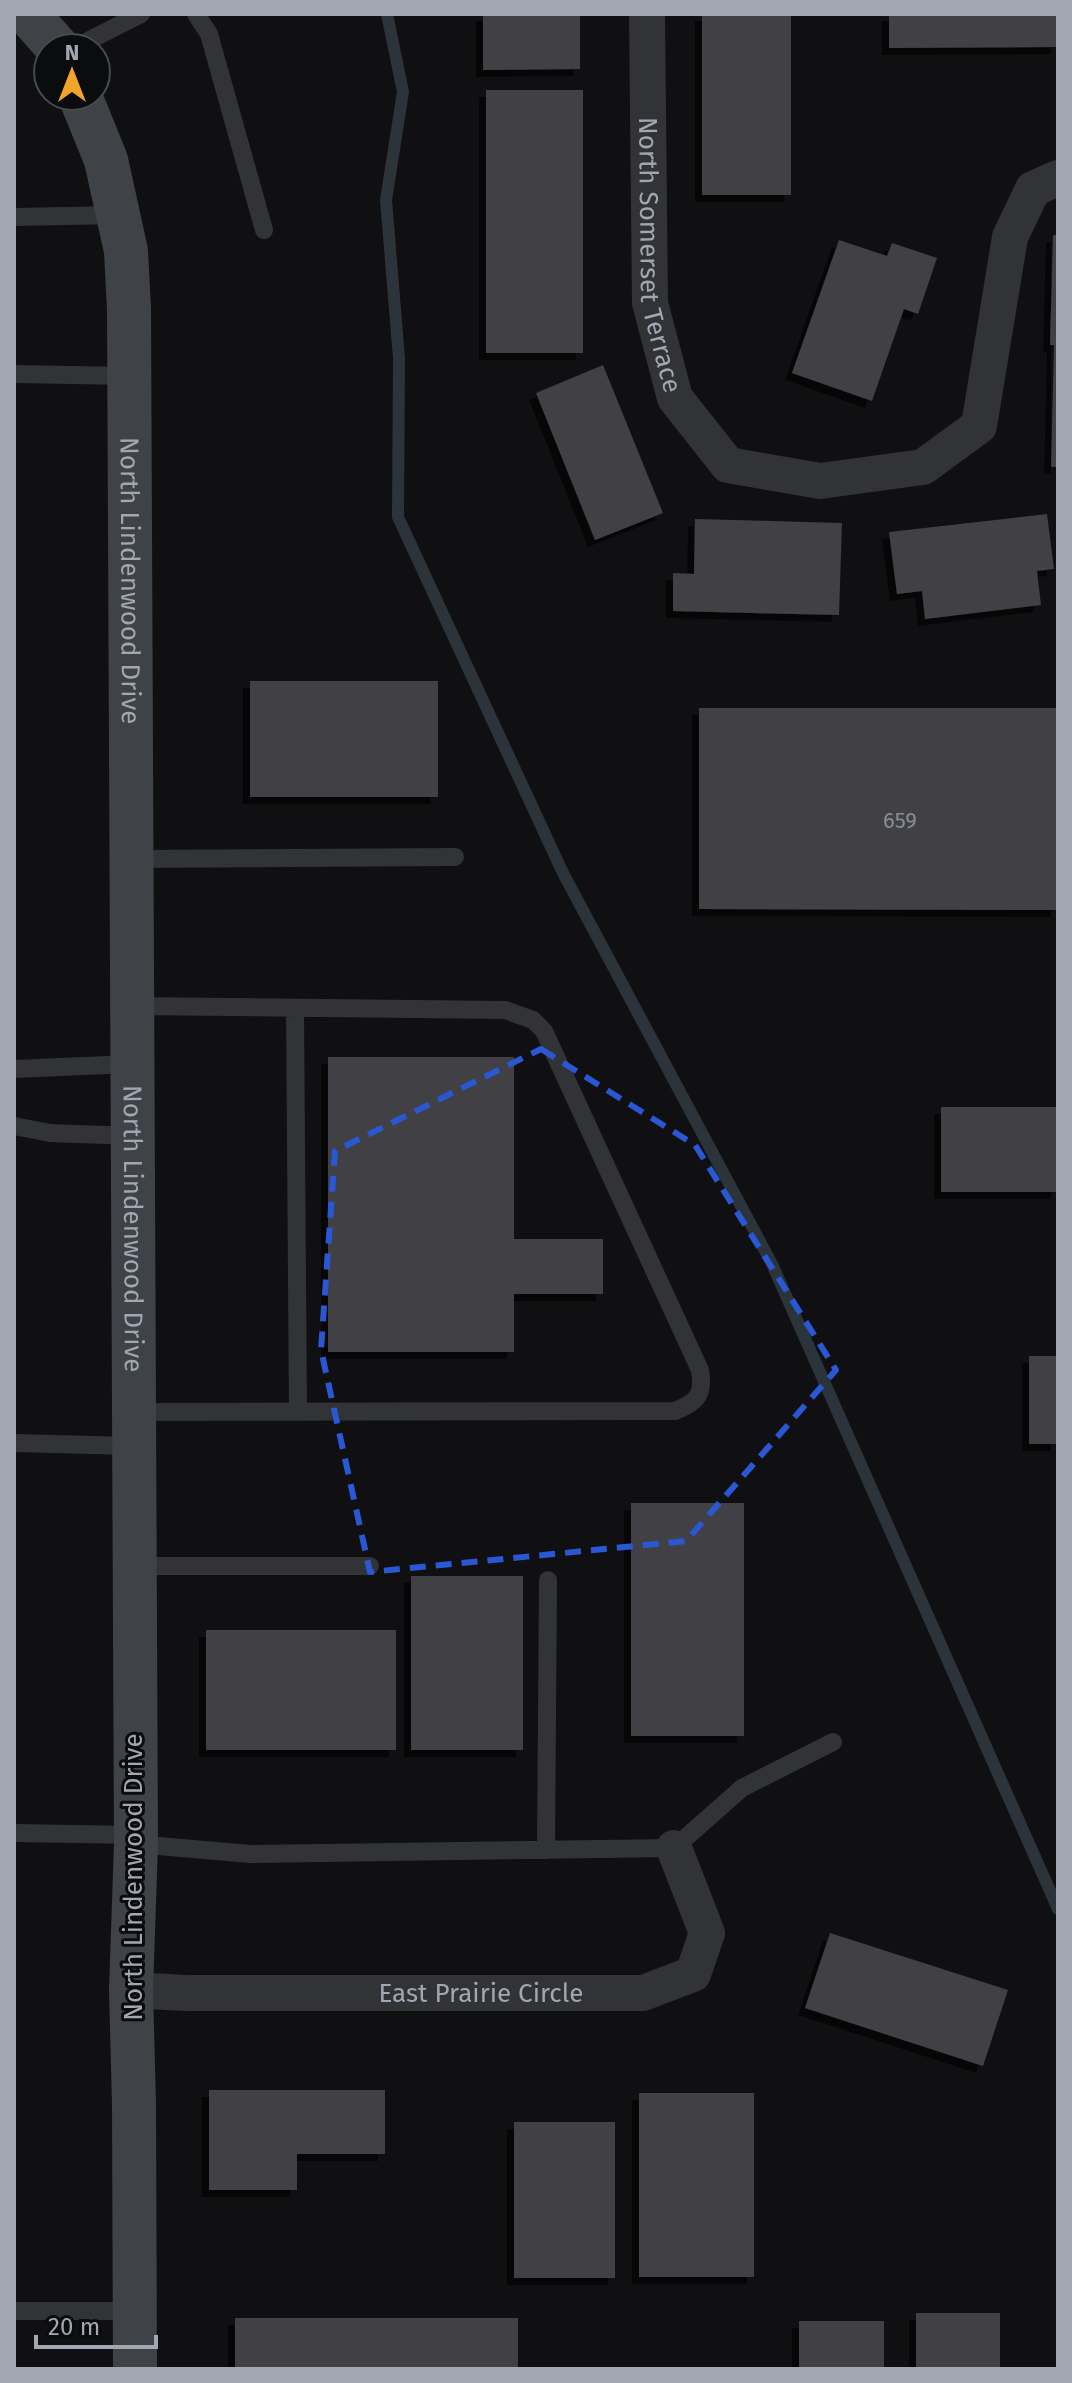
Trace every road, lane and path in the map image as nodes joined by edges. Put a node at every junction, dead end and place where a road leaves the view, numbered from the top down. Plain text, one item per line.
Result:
1 (28, 14) edge
2 (141, 14) edge
3 (196, 14) edge
4 (647, 14) edge
5 (44, 32) edge
6 (106, 32) edge
7 (86, 112) edge
8 (1058, 178) edge
9 (118, 215) junction
10 (14, 217) edge
11 (264, 230) dead end
12 (14, 374) edge
13 (130, 376) junction
14 (455, 857) dead end
15 (131, 859) junction
16 (132, 1006) junction
17 (295, 1008) junction
18 (132, 1064) junction
19 (14, 1069) edge
20 (14, 1126) edge
21 (133, 1136) junction
22 (298, 1412) junction
23 (133, 1429) junction
24 (14, 1443) edge
25 (134, 1566) junction
26 (370, 1566) dead end
27 (548, 1580) dead end
28 (833, 1742) dead end
29 (14, 1833) edge
30 (136, 1840) junction
31 (674, 1848) junction
32 (546, 1850) junction
33 (131, 1990) junction
34 (14, 2311) edge
35 (135, 2311) junction
36 (135, 2369) edge

1 - 5 street
2 - 6 lane
3 - 11 lane
4 - 8 street, North Somerset Terrace
7 - 9 street, North Lindenwood Drive
9 - 10 lane
9 - 13 street, North Lindenwood Drive
12 - 13 lane
13 - 15 street, North Lindenwood Drive
14 - 15 lane
15 - 16 street, North Lindenwood Drive
16 - 17 lane
16 - 18 street, North Lindenwood Drive
17 - 22 lane
17 - 22 lane
18 - 19 lane
18 - 21 street, North Lindenwood Drive
20 - 21 lane
21 - 23 street, North Lindenwood Drive
22 - 23 lane
23 - 24 lane
23 - 25 street, North Lindenwood Drive
25 - 26 lane
25 - 30 street, North Lindenwood Drive
27 - 32 lane
28 - 31 lane
29 - 30 lane
30 - 32 lane
30 - 33 street, North Lindenwood Drive
31 - 32 lane
31 - 33 street, East Prairie Circle
33 - 35 street, North Lindenwood Drive
34 - 35 lane
35 - 36 street, North Lindenwood Drive

